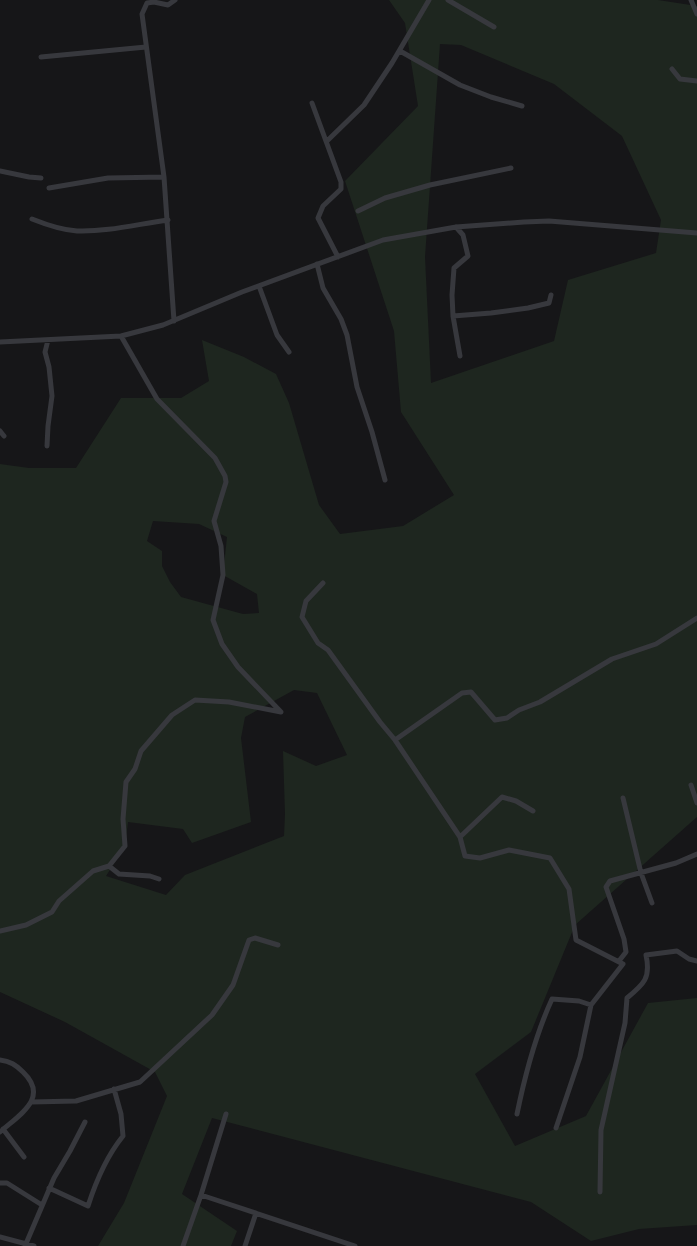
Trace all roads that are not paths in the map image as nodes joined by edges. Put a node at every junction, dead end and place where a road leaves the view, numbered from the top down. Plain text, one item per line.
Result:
1 (174, 0) edge
2 (429, 0) edge
3 (448, 0) edge
4 (691, 0) edge
5 (152, 1) edge
6 (697, 14) edge
7 (494, 27) dead end
8 (146, 47) junction
9 (400, 51) junction
10 (41, 57) dead end
11 (672, 68) dead end
12 (697, 81) edge
13 (312, 103) dead end
14 (522, 106) dead end
15 (327, 142) junction
16 (511, 168) dead end
17 (0, 170) edge
18 (164, 177) junction
19 (41, 178) dead end
20 (50, 188) dead end
21 (358, 211) dead end
22 (32, 219) dead end
23 (168, 220) junction
24 (456, 227) junction
25 (697, 233) edge
26 (338, 257) junction
27 (317, 264) junction
28 (259, 286) junction
29 (551, 295) dead end
30 (453, 316) junction
31 (174, 321) junction
32 (121, 336) junction
33 (48, 340) junction
34 (0, 342) edge
35 (289, 352) dead end
36 (460, 356) dead end
37 (0, 431) edge
38 (4, 436) dead end
39 (48, 446) dead end
40 (385, 480) dead end
41 (323, 583) dead end
42 (697, 618) edge
43 (395, 740) junction
44 (692, 785) dead end
45 (623, 798) dead end
46 (697, 803) edge
47 (533, 811) dead end
48 (460, 838) junction
49 (697, 854) edge
50 (109, 866) junction
51 (641, 873) junction
52 (159, 878) dead end
53 (652, 903) dead end
54 (0, 931) edge
55 (278, 945) dead end
56 (619, 961) junction
57 (697, 961) edge
58 (591, 1005) junction
59 (0, 1060) edge
60 (114, 1089) junction
61 (31, 1102) junction
62 (226, 1114) dead end
63 (517, 1114) dead end
64 (85, 1122) dead end
65 (556, 1128) dead end
66 (2, 1131) edge
67 (24, 1157) dead end
68 (0, 1183) edge
69 (49, 1188) junction
70 (600, 1192) dead end
71 (201, 1195) junction
72 (42, 1205) junction
73 (256, 1213) junction
74 (0, 1237) edge
75 (26, 1245) edge
76 (34, 1246) edge
77 (183, 1246) edge
78 (245, 1246) edge
79 (355, 1246) edge

1 - 5 street
2 - 9 street
3 - 7 street
4 - 6 street
5 - 8 street
8 - 10 street
8 - 18 street
9 - 14 street
9 - 15 street
11 - 12 street
13 - 15 street
15 - 26 street
16 - 21 street
17 - 19 street
18 - 20 street
18 - 23 street
22 - 23 street
23 - 31 street
24 - 25 street
24 - 26 street
24 - 30 street
26 - 27 street
27 - 28 street
27 - 40 street
28 - 31 street
28 - 35 street
29 - 30 street
30 - 36 street
31 - 32 street
32 - 33 street
32 - 50 street
33 - 34 street
33 - 39 street
37 - 38 street
41 - 43 street
42 - 43 street
43 - 48 street
44 - 46 street
45 - 51 street
47 - 48 street
48 - 56 street
49 - 51 street
50 - 52 street
50 - 54 street
51 - 53 street
51 - 56 street
55 - 60 street
56 - 58 street
57 - 70 street
58 - 63 street
58 - 65 street
59 - 61 street
60 - 61 street
60 - 69 street
61 - 66 street
62 - 71 street
64 - 69 street
66 - 67 street
68 - 72 street
69 - 72 street
71 - 73 street
71 - 77 street
72 - 75 street
73 - 78 street
73 - 79 street
74 - 75 street
75 - 76 street

